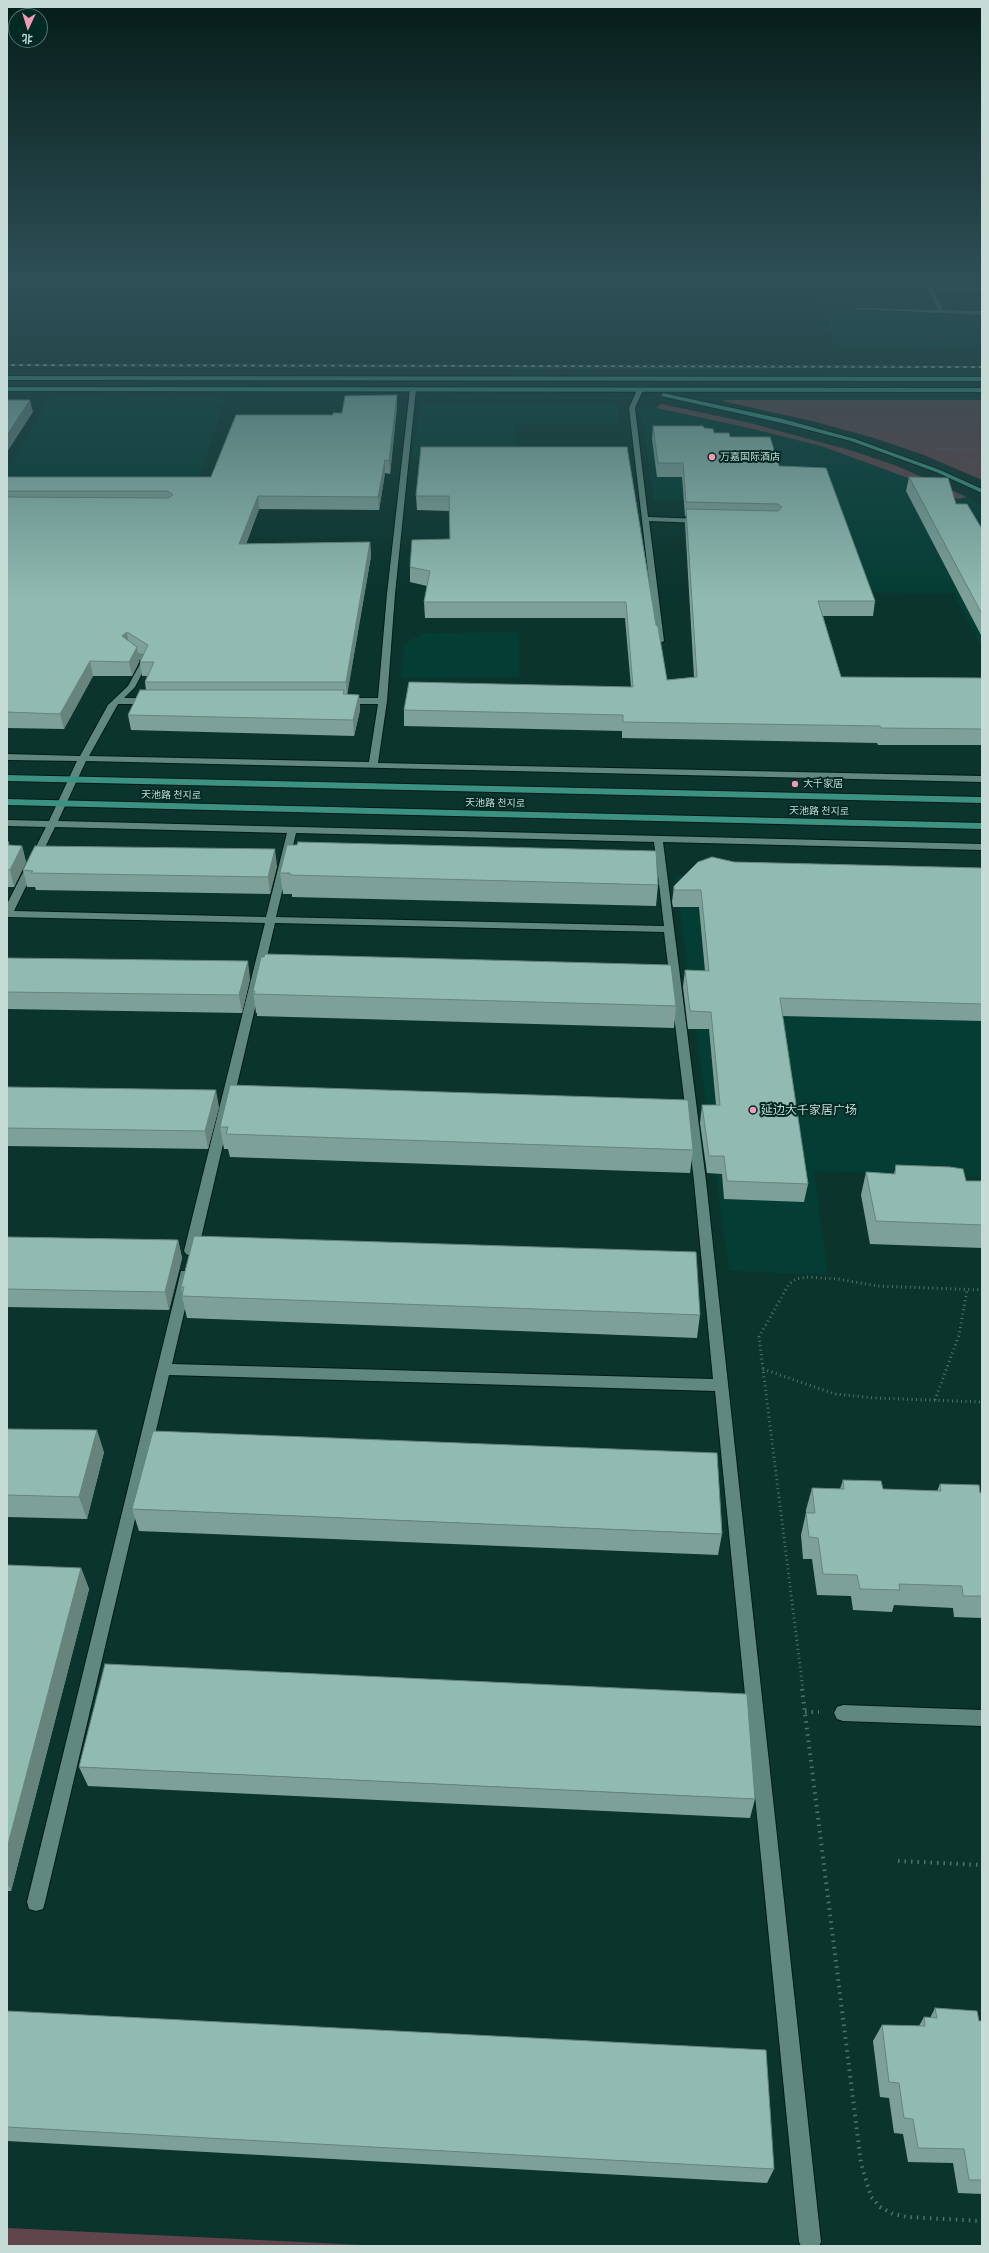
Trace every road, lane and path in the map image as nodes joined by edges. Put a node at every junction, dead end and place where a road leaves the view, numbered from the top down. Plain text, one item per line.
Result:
1 (413, 389) edge
2 (445, 389) edge
3 (636, 389) edge
4 (640, 390) junction
5 (982, 390) edge
6 (934, 449) dead end
7 (982, 450) edge
8 (982, 491) edge
9 (645, 520) junction
10 (707, 521) edge
11 (660, 641) edge
12 (130, 650) edge
13 (117, 701) junction
14 (164, 701) edge
15 (336, 701) edge
16 (382, 701) junction
17 (7, 757) edge
18 (83, 758) junction
19 (373, 765) junction
20 (7, 778) edge
21 (72, 779) junction
22 (982, 779) edge
23 (982, 800) edge
24 (7, 802) edge
25 (61, 804) junction
26 (7, 823) edge
27 (52, 824) junction
28 (982, 826) edge
29 (292, 830) junction
30 (658, 839) junction
31 (982, 847) edge
32 (8, 911) edge
33 (270, 920) junction
34 (669, 929) junction
35 (228, 1099) junction
36 (244, 1099) edge
37 (967, 1290) dead end
38 (763, 1368) dead end
39 (163, 1369) junction
40 (721, 1385) junction
41 (935, 1400) junction
42 (982, 1402) edge
43 (843, 1713) dead end
44 (982, 1718) edge
45 (898, 1861) dead end
46 (982, 1865) edge
47 (36, 1902) dead end
48 (810, 2242) dead end

1 - 16 street
2 - 4 main road
3 - 4 main road
4 - 5 main road
4 - 8 main road
4 - 9 street
6 - 7 path
9 - 10 street
9 - 11 street
12 - 13 street
13 - 14 street
13 - 18 street
15 - 16 street
16 - 19 street
17 - 18 street
18 - 19 street
18 - 21 street
19 - 22 street
20 - 21 main road, 天池路 천지로
21 - 23 main road, 天池路 천지로
21 - 25 street
24 - 25 main road, 天池路 천지로
25 - 27 street
25 - 28 main road, 天池路 천지로
26 - 27 street
27 - 29 street
27 - 32 street
29 - 30 street
29 - 33 street
30 - 31 street
30 - 34 street
32 - 33 street
33 - 34 street
33 - 35 street
34 - 40 street
35 - 36 street
35 - 39 street
37 - 41 path
38 - 41 path
39 - 40 street
39 - 47 street
40 - 48 street
41 - 42 path
43 - 44 street
45 - 46 path

